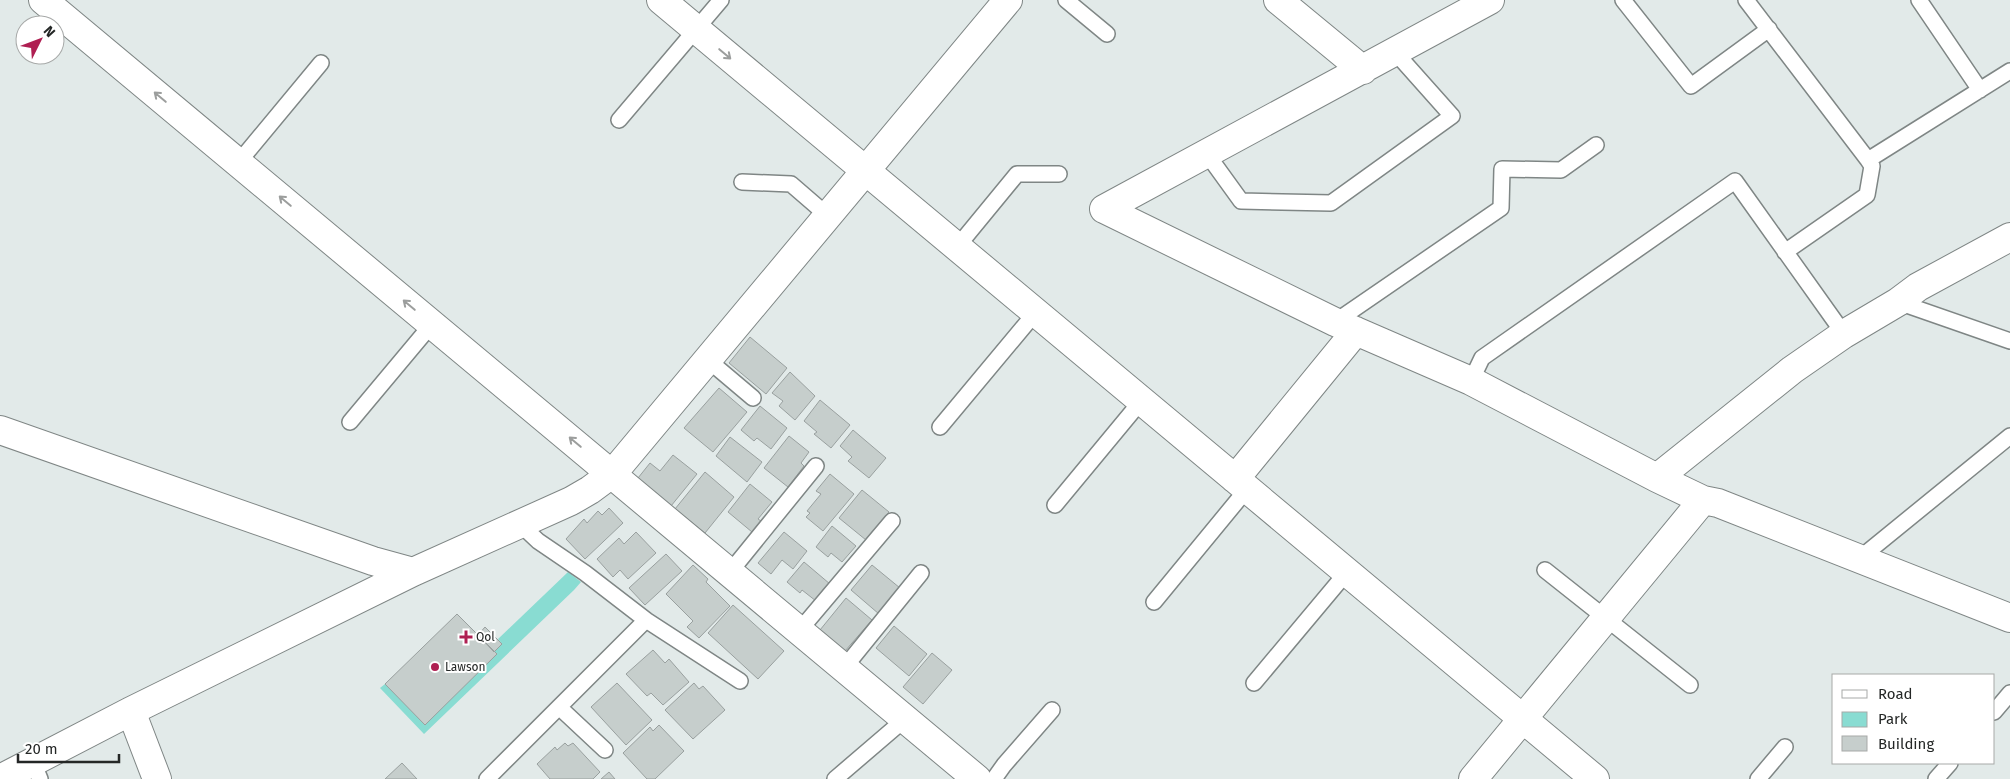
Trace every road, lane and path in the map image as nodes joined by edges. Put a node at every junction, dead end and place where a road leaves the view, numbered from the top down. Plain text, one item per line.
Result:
1 (43, 0) edge
2 (661, 0) edge
3 (721, 0) edge
4 (1008, 0) edge
5 (1066, 0) edge
6 (1278, 0) edge
7 (1623, 0) edge
8 (1746, 0) edge
9 (1919, 0) edge
10 (1484, 1) edge
11 (1769, 29) junction
12 (696, 30) junction
13 (1107, 34) dead end
14 (1396, 52) junction
15 (321, 64) dead end
16 (1362, 70) junction
17 (2010, 71) edge
18 (1980, 90) junction
19 (619, 120) dead end
20 (1596, 145) dead end
21 (1207, 154) junction
22 (1868, 160) junction
23 (238, 163) junction
24 (866, 172) junction
25 (1059, 174) dead end
26 (742, 182) dead end
27 (828, 216) junction
28 (2010, 237) edge
29 (957, 247) junction
30 (1785, 252) junction
31 (1898, 302) junction
32 (1036, 312) junction
33 (432, 324) junction
34 (1346, 326) junction
35 (1844, 334) junction
36 (2010, 341) edge
37 (708, 360) junction
38 (1471, 381) junction
39 (753, 398) dead end
40 (1142, 400) junction
41 (350, 422) dead end
42 (940, 427) dead end
43 (0, 430) edge
44 (2010, 436) edge
45 (816, 466) dead end
46 (612, 473) junction
47 (1657, 478) junction
48 (1241, 484) junction
49 (1704, 500) junction
50 (1055, 505) dead end
51 (892, 521) dead end
52 (520, 524) junction
53 (1859, 558) junction
54 (373, 561) junction
55 (1545, 570) dead end
56 (413, 572) junction
57 (730, 572) junction
58 (1347, 572) junction
59 (921, 574) dead end
60 (376, 590) junction
61 (1154, 602) dead end
62 (1606, 618) junction
63 (2010, 618) edge
64 (646, 620) junction
65 (799, 631) junction
66 (844, 668) junction
67 (740, 681) dead end
68 (1254, 684) dead end
69 (1690, 685) dead end
70 (2010, 693) edge
71 (559, 707) junction
72 (1052, 710) dead end
73 (131, 711) junction
74 (1995, 711) edge
75 (905, 719) junction
76 (1523, 719) junction
77 (1785, 747) dead end
78 (605, 750) dead end
79 (1949, 764) edge
80 (37, 771) edge
81 (0, 779) edge
82 (157, 779) edge
83 (487, 779) edge
84 (834, 779) edge
85 (977, 779) edge
86 (994, 779) edge
87 (1473, 779) edge
88 (1595, 779) edge
89 (1758, 779) edge
90 (1936, 779) edge

23 -> 1 street
2 - 12 street
3 - 12 lane
4 - 24 street
5 - 13 lane
6 - 16 street
7 - 11 lane
8 - 11 lane
9 - 18 lane
10 - 14 street
11 - 22 lane
12 - 19 lane
12 -> 24 street
14 - 16 street
14 - 21 lane
15 - 23 lane
16 - 21 street
17 - 18 lane
18 - 22 lane
20 - 34 lane
21 - 34 street
22 - 30 lane
33 -> 23 street
24 - 27 street
24 - 29 street
25 - 29 lane
26 - 27 lane
27 - 37 street
28 - 31 street
29 - 32 street
30 - 35 lane
30 - 38 lane
31 - 35 street
31 - 36 lane
32 - 40 street
32 - 42 lane
33 - 41 lane
46 -> 33 street
34 - 38 street
34 - 48 street
35 - 47 street
37 - 39 lane
37 - 46 street
38 - 47 street
40 - 48 street
40 - 50 lane
43 - 54 street
44 - 53 lane
45 - 57 lane
46 - 52 street
46 - 57 street
47 - 49 street
48 - 58 street
48 - 61 lane
49 - 53 street
49 - 62 street
51 - 65 lane
52 - 56 street
52 - 64 lane
53 - 63 street
54 - 56 street
54 - 60 street
55 - 62 lane
56 - 60 street
57 - 65 street
58 - 68 lane
58 - 76 street
59 - 66 lane
60 - 73 street
62 - 69 lane
62 - 76 street
64 - 67 lane
64 - 71 lane
65 - 66 street
66 - 75 street
70 - 74 lane
71 - 78 lane
71 - 83 lane
72 - 86 lane
73 - 80 street
73 - 82 street
75 - 84 lane
75 - 85 street
76 - 87 street
76 - 88 street
77 - 89 lane
79 - 90 lane
80 - 81 street

